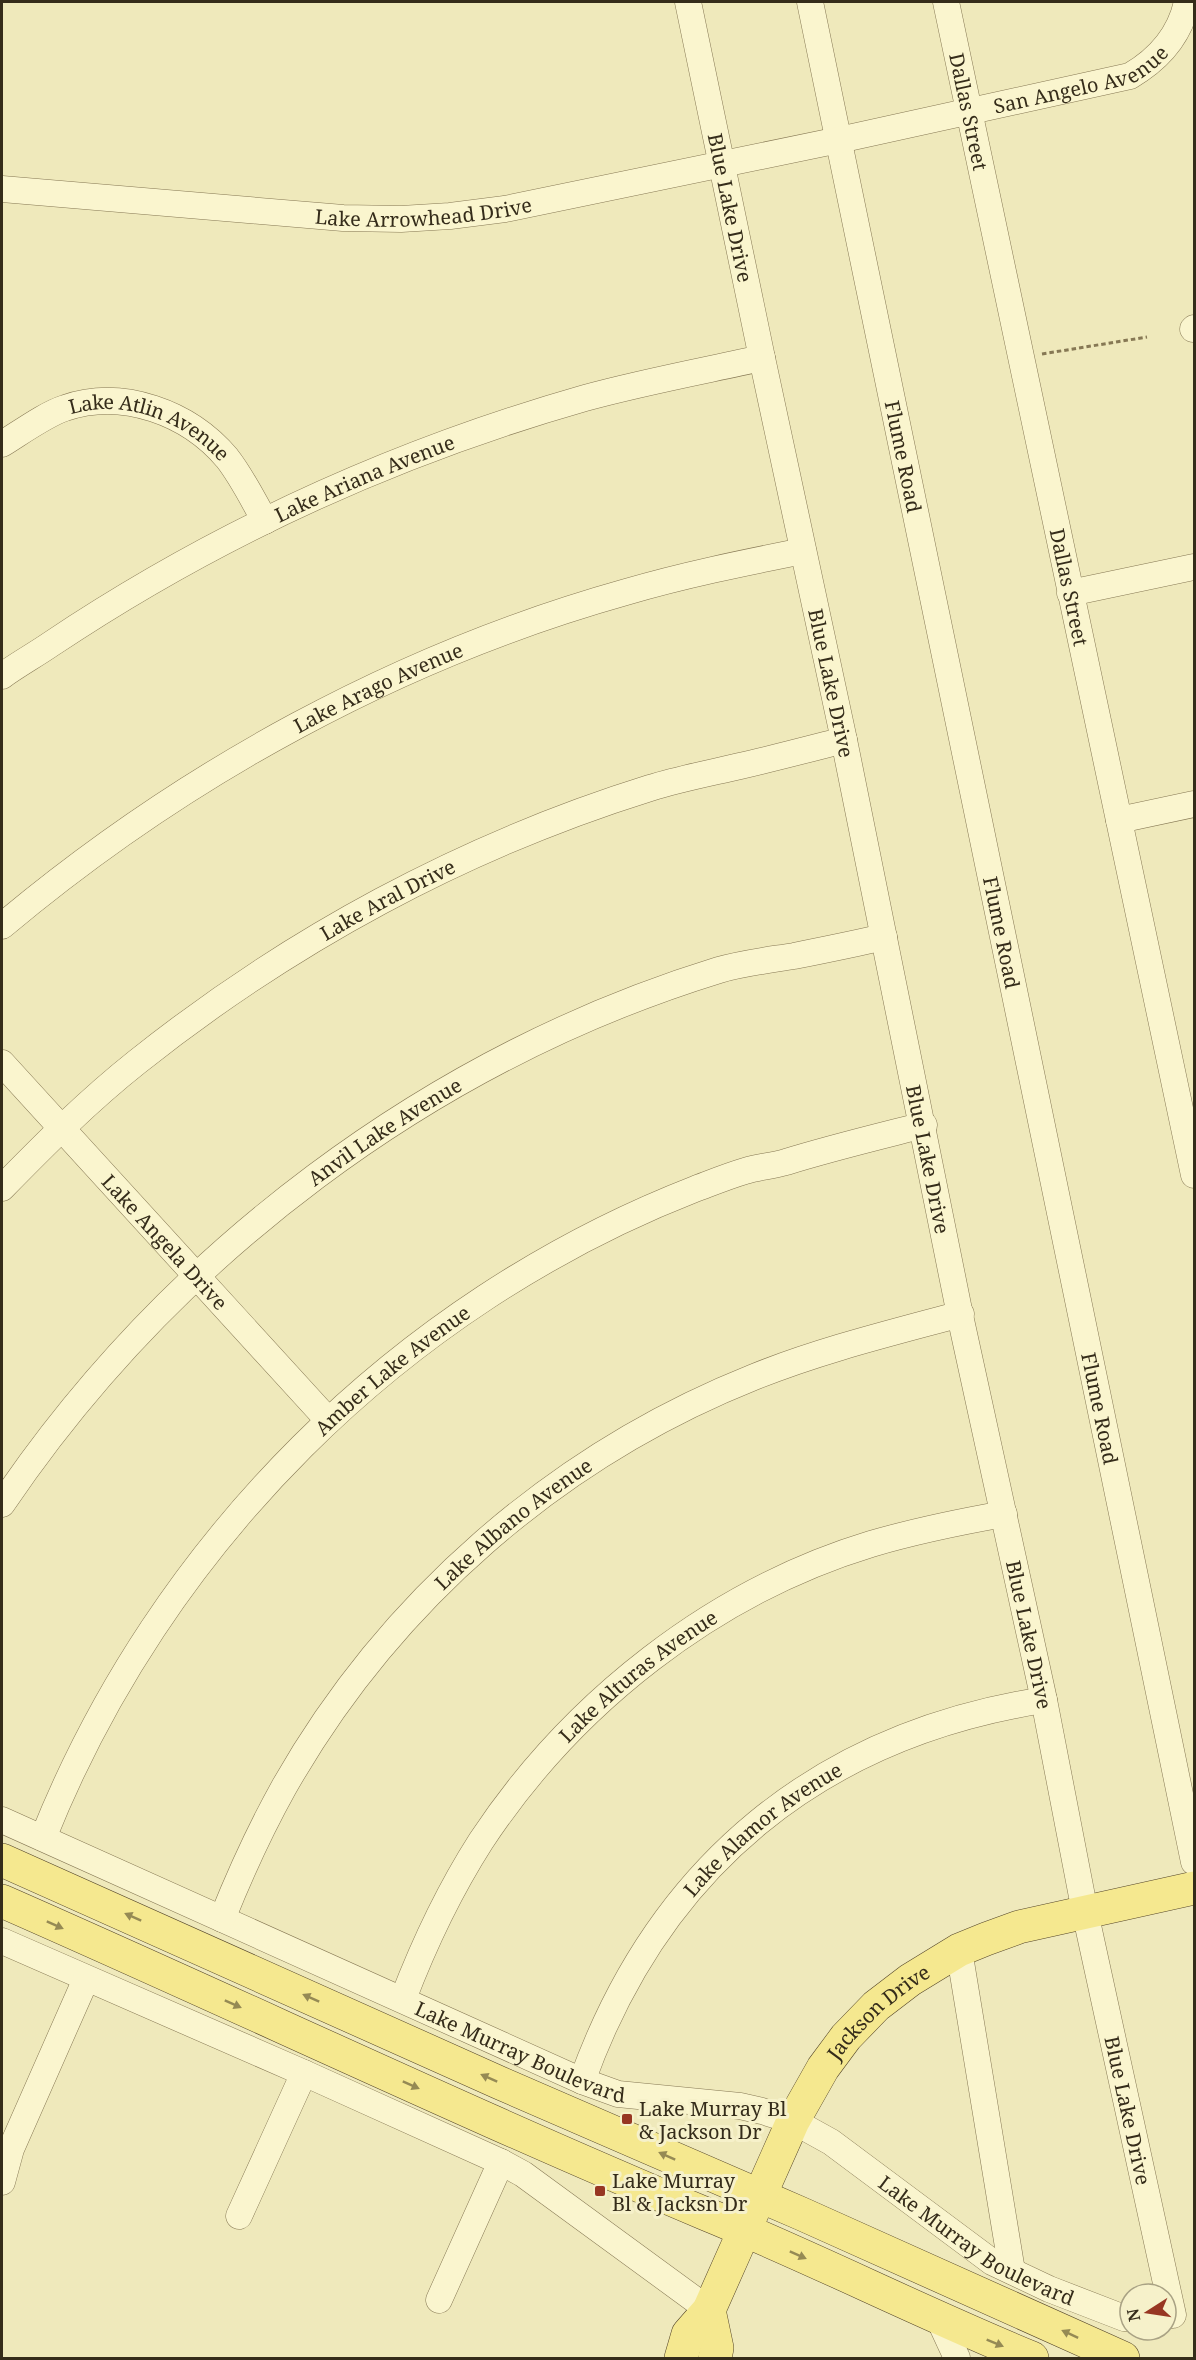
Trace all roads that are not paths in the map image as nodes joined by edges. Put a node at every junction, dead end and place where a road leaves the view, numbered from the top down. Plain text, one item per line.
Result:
1 (688, 2) edge
2 (810, 2) edge
3 (946, 2) edge
4 (1187, 2) edge
5 (969, 112) junction
6 (839, 140) junction
7 (722, 162) junction
8 (2, 189) edge
9 (762, 358) junction
10 (2, 444) edge
11 (266, 520) junction
12 (803, 551) junction
13 (1194, 567) edge
14 (1070, 593) junction
15 (2, 676) edge
16 (844, 740) junction
17 (1194, 804) edge
18 (1119, 820) junction
19 (2, 926) edge
20 (884, 938) junction
21 (2, 1064) edge
22 (924, 1125) junction
23 (62, 1128) junction
24 (1194, 1175) edge
25 (2, 1188) edge
26 (196, 1277) junction
27 (961, 1314) junction
28 (328, 1420) junction
29 (2, 1504) edge
30 (1004, 1514) junction
31 (1044, 1700) junction
32 (2, 1820) edge
33 (43, 1838) junction
34 (2, 1860) edge
35 (1194, 1862) edge
36 (1194, 1888) edge
37 (2, 1901) edge
38 (1085, 1912) junction
39 (222, 1919) junction
40 (2, 1941) edge
41 (959, 1950) junction
42 (86, 1979) junction
43 (403, 2000) junction
44 (304, 2073) junction
45 (582, 2081) junction
46 (793, 2121) junction
47 (501, 2162) junction
48 (2, 2182) edge
49 (760, 2196) junction
50 (239, 2216) dead end
51 (744, 2231) junction
52 (1012, 2271) junction
53 (1163, 2282) edge
54 (439, 2300) dead end
55 (709, 2310) junction
56 (1118, 2316) edge
57 (939, 2319) junction
58 (681, 2358) edge
59 (715, 2358) edge
60 (957, 2358) edge
61 (1032, 2358) edge
62 (1123, 2358) edge

1 - 7 street, Blue Lake Drive
2 - 6 street, Flume Road
3 - 5 street, Dallas Street
4 - 5 street, San Angelo Avenue
5 - 6 street, San Angelo Avenue
5 - 14 street, Dallas Street
6 - 7 street, Lake Arrowhead Drive
6 - 35 street, Flume Road
7 - 8 street, Lake Arrowhead Drive
7 - 9 street, Blue Lake Drive
9 - 11 street, Lake Ariana Avenue
9 - 12 street, Blue Lake Drive
10 - 11 street, Lake Atlin Avenue
11 - 15 street, Lake Ariana Avenue
12 - 16 street, Blue Lake Drive
12 - 19 street, Lake Arago Avenue
13 - 14 street
14 - 18 street, Dallas Street
16 - 20 street, Blue Lake Drive
16 - 23 street, Lake Aral Drive
17 - 18 street
18 - 24 street, Dallas Street
20 - 22 street, Blue Lake Drive
20 - 26 street, Anvil Lake Avenue
21 - 23 street, Lake Angela Drive
22 - 27 street, Blue Lake Drive
22 - 28 street, Amber Lake Avenue
23 - 25 street, Lake Aral Drive
23 - 26 street, Lake Angela Drive
26 - 28 street, Lake Angela Drive
26 - 29 street, Anvil Lake Avenue
27 - 30 street, Blue Lake Drive
27 - 39 street, Lake Albano Avenue
28 - 33 street, Amber Lake Avenue
30 - 31 street, Blue Lake Drive
30 - 43 street, Lake Alturas Avenue
31 - 38 street, Blue Lake Drive
31 - 45 street, Lake Alamor Avenue
32 - 33 street, Lake Murray Boulevard
33 - 39 street, Lake Murray Boulevard
49 -> 34 main road, Lake Murray Boulevard
36 - 38 main road, Jackson Drive
37 -> 51 main road
38 - 41 main road, Jackson Drive
38 - 53 street, Blue Lake Drive
39 - 43 street, Lake Murray Boulevard
40 - 42 street
41 - 46 main road, Jackson Drive
41 - 52 street
42 - 44 street
42 - 48 street
43 - 45 street, Lake Murray Boulevard
44 - 47 street
44 - 50 street
45 - 46 street, Lake Murray Boulevard
46 - 49 main road, Jackson Drive
46 - 52 street, Lake Murray Boulevard
47 - 54 street
47 - 55 street
49 - 51 main road, Jackson Drive
62 -> 49 main road, Lake Murray Boulevard
51 - 55 main road, Jackson Drive
51 -> 57 main road
52 - 56 street, Lake Murray Boulevard
55 - 58 main road, Jackson Drive
55 - 59 main road
57 - 60 street
57 -> 61 main road

